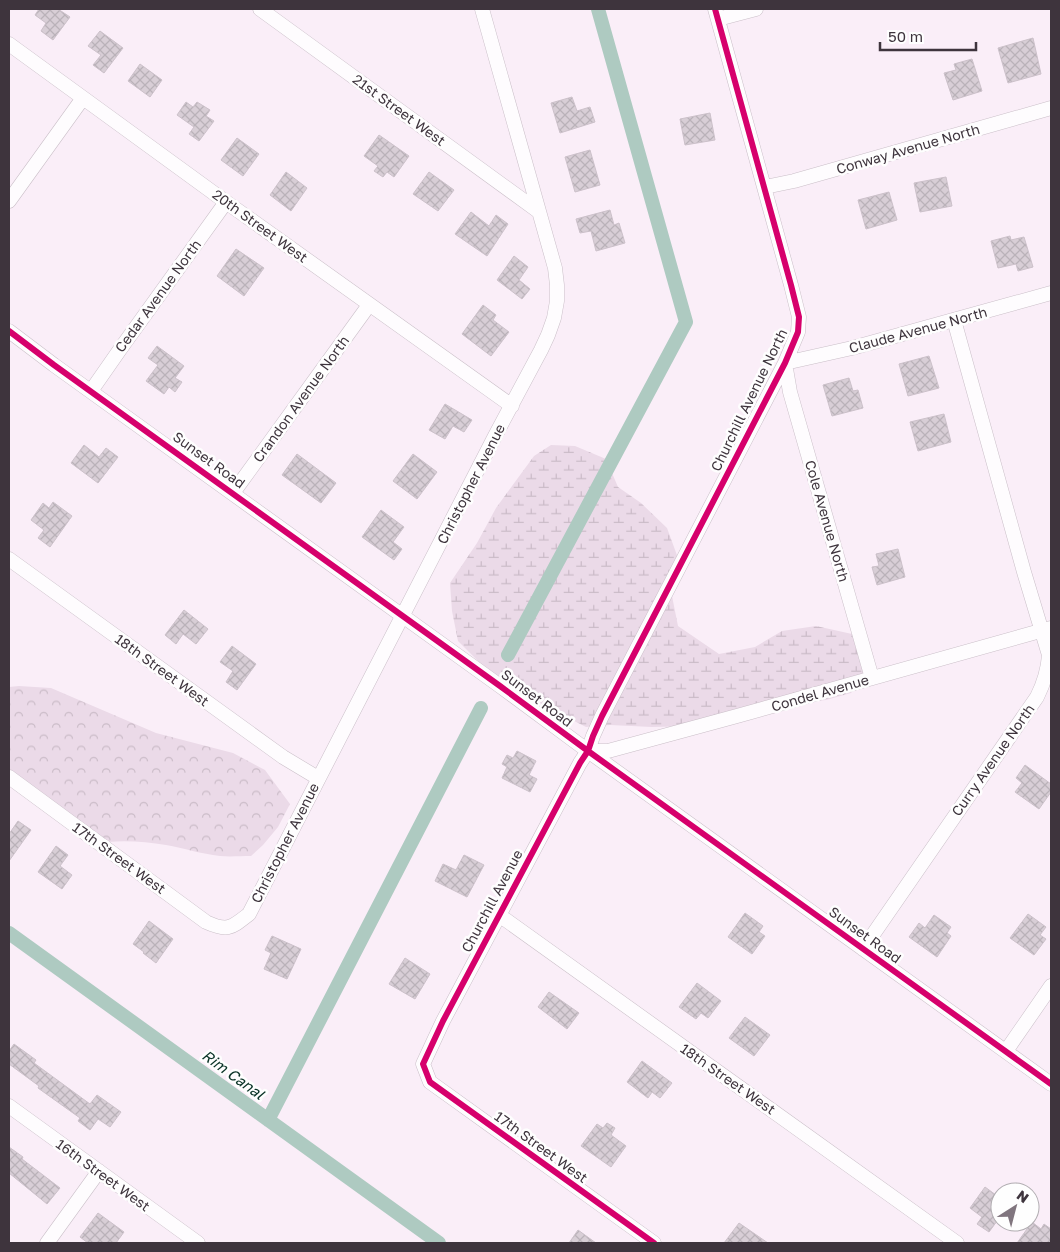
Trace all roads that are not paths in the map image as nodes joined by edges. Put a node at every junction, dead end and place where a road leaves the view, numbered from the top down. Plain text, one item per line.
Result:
1 (260, 9) edge
2 (482, 9) edge
3 (756, 9) edge
4 (716, 14) edge
5 (9, 44) edge
6 (83, 98) junction
7 (1051, 108) edge
8 (765, 187) junction
9 (9, 201) edge
10 (226, 202) junction
11 (538, 211) junction
12 (1051, 293) edge
13 (369, 305) junction
14 (954, 320) junction
15 (9, 331) edge
16 (784, 364) junction
17 (91, 391) junction
18 (512, 406) junction
19 (233, 493) junction
20 (9, 560) edge
21 (403, 616) junction
22 (1046, 629) edge
23 (872, 678) junction
24 (588, 752) junction
25 (9, 777) edge
26 (318, 778) junction
27 (499, 915) junction
28 (233, 926) joint
29 (863, 949) junction
30 (1051, 986) edge
31 (1006, 1051) junction
32 (423, 1064) joint
33 (1051, 1084) edge
34 (9, 1106) edge
35 (99, 1171) junction
36 (47, 1243) edge
37 (198, 1243) edge
38 (654, 1243) edge
39 (957, 1243) edge

1 - 11 street, 21st Street West
2 - 11 street, Christopher Avenue
3 - 4 street
4 - 8 street, Churchill Avenue North
5 - 6 street, 20th Street West
6 - 9 street
6 - 10 street, 20th Street West
7 - 8 street, Conway Avenue North
8 - 16 street, Churchill Avenue North
10 - 13 street, 20th Street West
10 - 17 street, Cedar Avenue North
11 - 18 street, Christopher Avenue
12 - 14 street, Claude Avenue North
13 - 18 street, 20th Street West
13 - 19 street, Crandon Avenue North
14 - 16 street, Claude Avenue North
14 - 22 street, Curry Avenue North
15 - 17 street, Sunset Road
16 - 23 street, Cole Avenue North
16 - 24 street, Churchill Avenue North
17 - 19 street, Sunset Road
18 - 21 street, Christopher Avenue
19 - 21 street, Sunset Road
20 - 26 street, 18th Street West
21 - 24 street, Sunset Road
21 - 26 street, Christopher Avenue
22 - 23 street, Condel Avenue
22 - 29 street, Curry Avenue North
23 - 24 street, Condel Avenue
24 - 27 street, Churchill Avenue
24 - 29 street, Sunset Road
25 - 28 street, 17th Street West
26 - 28 street, Christopher Avenue
27 - 32 street, Churchill Avenue
27 - 39 street, 18th Street West
29 - 31 street, Sunset Road
30 - 31 street
31 - 33 street, Sunset Road
32 - 38 street, 17th Street West
34 - 35 street, 16th Street West
35 - 36 street
35 - 37 street, 16th Street West

